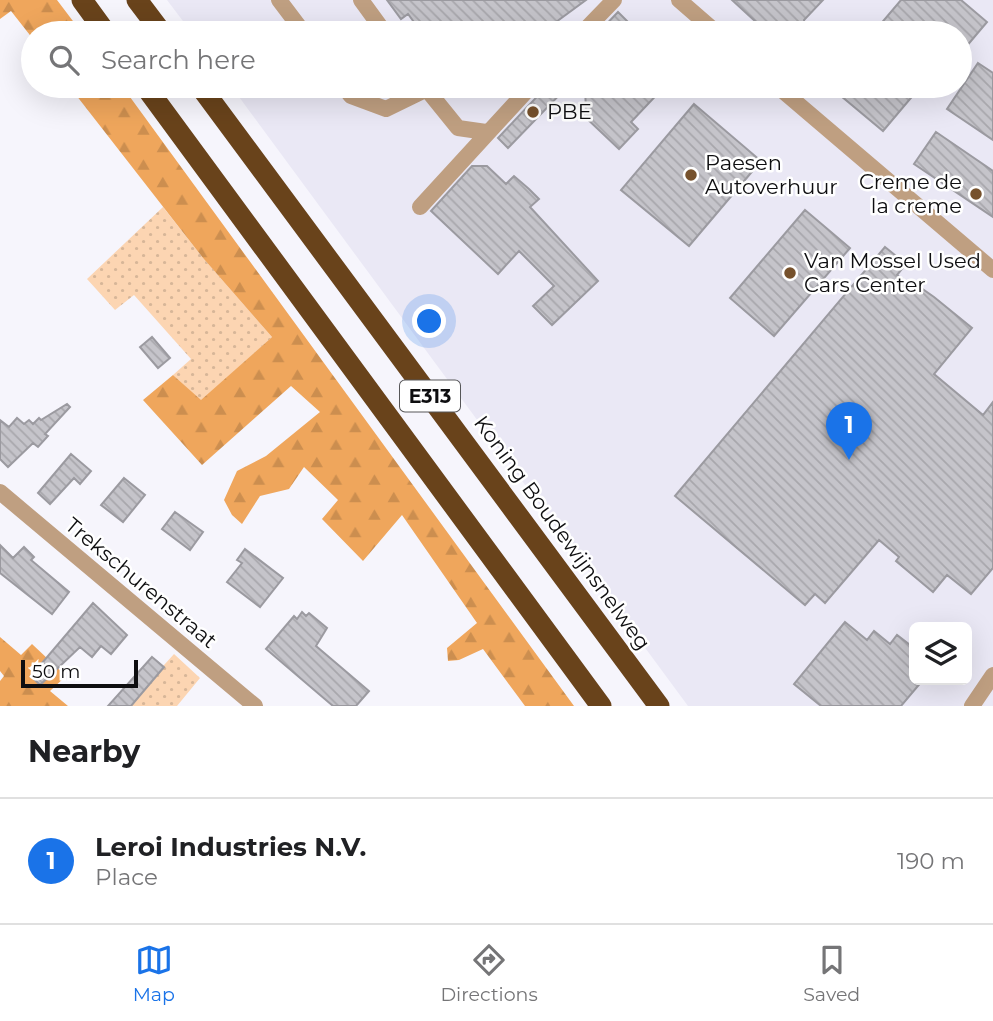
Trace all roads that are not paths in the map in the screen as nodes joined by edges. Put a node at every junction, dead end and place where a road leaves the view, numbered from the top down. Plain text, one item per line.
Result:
1 (82, 0) edge
2 (137, 0) edge
3 (279, 0) edge
4 (361, 0) edge
5 (614, 0) edge
6 (680, 0) edge
7 (97, 21) edge
8 (153, 21) edge
9 (295, 21) edge
10 (376, 21) edge
11 (594, 21) edge
12 (704, 21) edge
13 (154, 98) edge
14 (210, 98) edge
15 (356, 98) edge
16 (407, 98) edge
17 (434, 98) edge
18 (519, 98) edge
19 (791, 98) edge
20 (486, 132) junction
21 (420, 207) dead end
22 (993, 270) edge
23 (0, 492) edge
24 (993, 675) edge
25 (255, 706) edge
26 (601, 706) edge
27 (659, 706) edge
28 (972, 706) edge

1 - 7 highway
2 - 8 highway
3 - 9 street
4 - 10 street
5 - 11 street
6 - 12 street
13 - 26 highway, E313
14 - 27 highway, Koning Boudewijnsnelweg / E313
15 - 16 street
17 - 20 street
18 - 20 street
19 - 22 street
20 - 21 street
23 - 25 street, Trekschurenstraat
24 - 28 street

